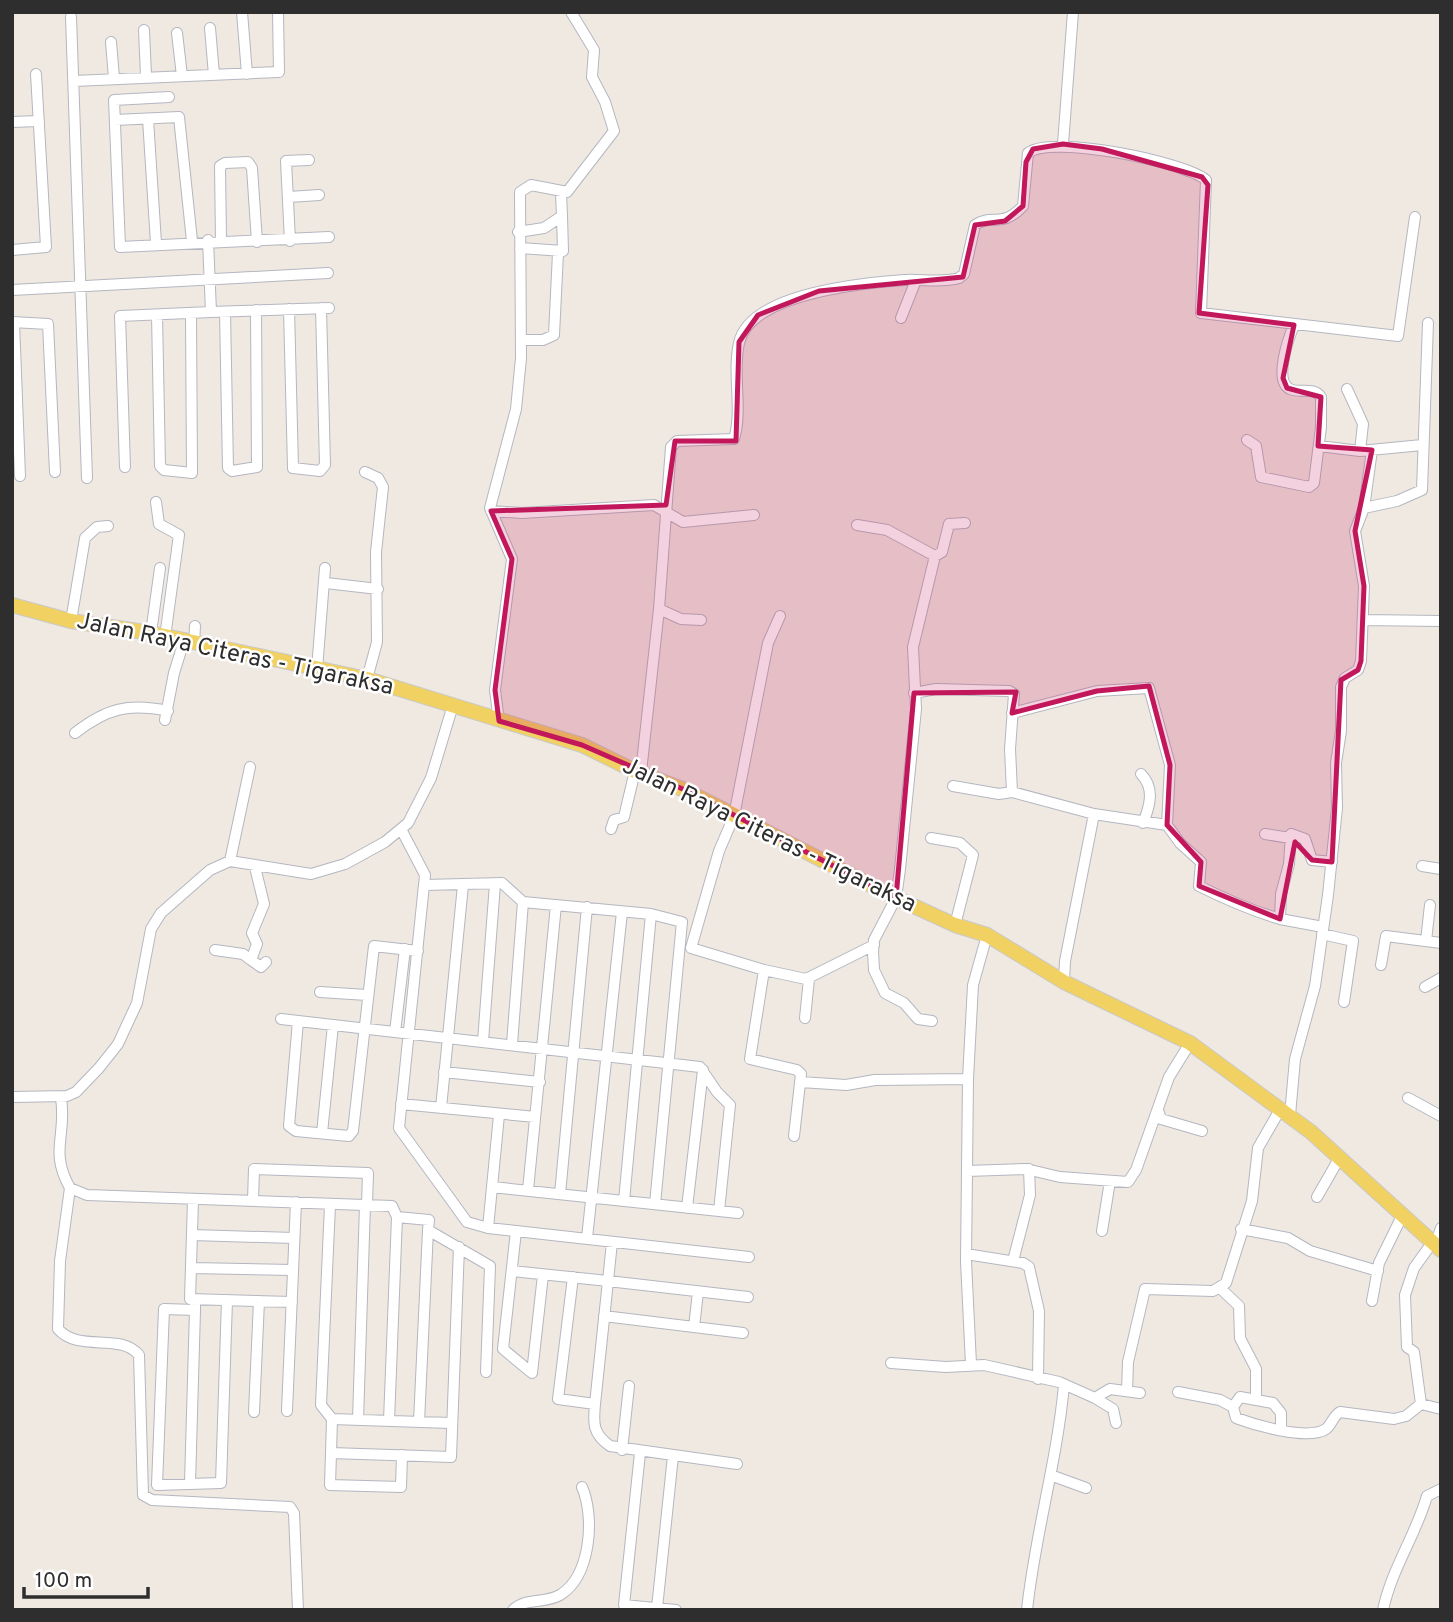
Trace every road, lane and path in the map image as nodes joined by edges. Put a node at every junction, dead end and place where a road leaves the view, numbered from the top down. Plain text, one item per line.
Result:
1 (242, 12) edge
2 (278, 12) edge
3 (571, 12) edge
4 (1073, 12) edge
5 (71, 17) dead end
6 (210, 28) dead end
7 (144, 30) dead end
8 (177, 33) dead end
9 (111, 42) dead end
10 (36, 74) dead end
11 (247, 74) junction
12 (214, 75) junction
13 (146, 76) junction
14 (181, 76) junction
15 (114, 78) junction
16 (74, 81) junction
17 (169, 97) dead end
18 (148, 119) junction
19 (115, 120) junction
20 (39, 121) junction
21 (12, 122) edge
22 (1063, 144) junction
23 (309, 160) dead end
24 (561, 193) junction
25 (319, 195) dead end
26 (289, 197) junction
27 (562, 216) junction
28 (1415, 217) dead end
29 (518, 232) junction
30 (329, 237) dead end
31 (208, 240) junction
32 (192, 241) junction
33 (221, 241) junction
34 (290, 241) junction
35 (257, 242) junction
36 (156, 243) junction
37 (520, 248) junction
38 (12, 250) edge
39 (558, 253) junction
40 (328, 273) dead end
41 (208, 280) junction
42 (916, 280) junction
43 (82, 286) junction
44 (12, 289) edge
45 (289, 309) junction
46 (256, 310) junction
47 (211, 312) junction
48 (225, 312) junction
49 (191, 314) junction
50 (158, 315) junction
51 (901, 318) dead end
52 (13, 322) edge
53 (1428, 323) dead end
54 (1294, 325) junction
55 (521, 340) junction
56 (1347, 389) dead end
57 (1247, 440) dead end
58 (1422, 445) junction
59 (1319, 446) junction
60 (1372, 450) junction
61 (1360, 451) junction
62 (125, 467) dead end
63 (55, 472) dead end
64 (365, 472) dead end
65 (20, 476) dead end
66 (87, 478) dead end
67 (156, 502) dead end
68 (1364, 508) junction
69 (491, 511) junction
70 (665, 511) junction
71 (754, 515) dead end
72 (965, 523) dead end
73 (857, 525) dead end
74 (108, 526) dead end
75 (935, 556) junction
76 (160, 568) dead end
77 (326, 568) dead end
78 (326, 583) junction
79 (378, 589) junction
80 (12, 605) edge
81 (659, 610) junction
82 (780, 616) dead end
83 (1363, 620) junction
84 (71, 621) junction
85 (701, 621) dead end
86 (1441, 621) edge
87 (195, 626) dead end
88 (151, 633) junction
89 (165, 637) junction
90 (189, 643) junction
91 (317, 669) junction
92 (366, 679) junction
93 (914, 693) junction
94 (453, 705) junction
95 (1012, 713) junction
96 (499, 721) junction
97 (75, 733) dead end
98 (250, 767) dead end
99 (638, 772) junction
100 (1141, 774) dead end
101 (953, 786) dead end
102 (1013, 792) junction
103 (1094, 814) junction
104 (734, 816) junction
105 (1143, 822) junction
106 (1167, 825) junction
107 (401, 829) junction
108 (611, 829) dead end
109 (1265, 834) dead end
110 (931, 838) dead end
111 (1290, 838) junction
112 (230, 861) junction
113 (1332, 862) junction
114 (1422, 866) dead end
115 (255, 867) junction
116 (1441, 869) edge
117 (495, 884) junction
118 (425, 885) junction
119 (463, 885) junction
120 (896, 898) junction
121 (523, 902) junction
122 (556, 905) junction
123 (1430, 905) dead end
124 (587, 907) junction
125 (622, 912) junction
126 (651, 914) junction
127 (1280, 919) junction
128 (955, 925) junction
129 (1322, 931) junction
130 (987, 935) junction
131 (1426, 941) junction
132 (1441, 943) edge
133 (874, 945) junction
134 (405, 949) junction
135 (215, 950) dead end
136 (418, 951) junction
137 (251, 960) junction
138 (266, 962) dead end
139 (1381, 965) dead end
140 (764, 970) junction
141 (1441, 978) edge
142 (809, 979) junction
143 (1063, 982) junction
144 (1425, 987) dead end
145 (320, 992) dead end
146 (367, 995) junction
147 (1344, 1002) dead end
148 (805, 1018) dead end
149 (281, 1019) dead end
150 (298, 1021) junction
151 (932, 1021) dead end
152 (332, 1025) junction
153 (364, 1028) junction
154 (395, 1032) junction
155 (408, 1033) junction
156 (447, 1037) junction
157 (483, 1041) junction
158 (1190, 1043) junction
159 (512, 1044) junction
160 (544, 1048) junction
161 (574, 1051) junction
162 (607, 1055) junction
163 (639, 1058) junction
164 (671, 1062) junction
165 (703, 1070) junction
166 (444, 1072) junction
167 (968, 1079) junction
168 (540, 1082) junction
169 (801, 1082) junction
170 (12, 1097) edge
171 (61, 1098) junction
172 (1408, 1098) dead end
173 (401, 1104) junction
174 (441, 1108) junction
175 (1158, 1110) junction
176 (1286, 1112) junction
177 (499, 1115) junction
178 (1441, 1116) edge
179 (535, 1117) junction
180 (1202, 1130) dead end
181 (322, 1133) junction
182 (794, 1136) dead end
183 (1340, 1157) junction
184 (1029, 1169) junction
185 (967, 1171) junction
186 (1110, 1181) junction
187 (492, 1187) junction
188 (71, 1188) junction
189 (528, 1190) junction
190 (560, 1194) junction
191 (591, 1197) junction
192 (1317, 1197) dead end
193 (193, 1200) junction
194 (253, 1201) junction
195 (624, 1201) junction
196 (296, 1202) junction
197 (655, 1204) junction
198 (330, 1205) junction
199 (366, 1205) junction
200 (687, 1208) junction
201 (719, 1211) junction
202 (738, 1213) dead end
203 (1402, 1216) junction
204 (397, 1217) junction
205 (488, 1228) junction
206 (1441, 1228) edge
207 (1241, 1229) junction
208 (428, 1230) junction
209 (516, 1231) junction
210 (1102, 1231) dead end
211 (192, 1236) junction
212 (294, 1238) junction
213 (587, 1238) junction
214 (612, 1242) junction
215 (1436, 1246) edge
216 (459, 1247) junction
217 (966, 1254) junction
218 (749, 1258) dead end
219 (1013, 1261) junction
220 (191, 1268) junction
221 (293, 1270) junction
222 (1378, 1270) junction
223 (512, 1271) junction
224 (543, 1275) junction
225 (573, 1277) junction
226 (608, 1281) junction
227 (1220, 1288) junction
228 (698, 1292) junction
229 (748, 1297) dead end
230 (227, 1300) junction
231 (259, 1301) junction
232 (1372, 1301) dead end
233 (292, 1302) junction
234 (195, 1304) junction
235 (604, 1316) junction
236 (694, 1327) junction
237 (743, 1333) dead end
238 (891, 1363) dead end
239 (971, 1364) junction
240 (486, 1372) dead end
241 (1038, 1379) junction
242 (1064, 1385) junction
243 (629, 1386) dead end
244 (1127, 1391) junction
245 (1178, 1392) dead end
246 (1140, 1393) dead end
247 (1095, 1398) junction
248 (1256, 1398) junction
249 (595, 1404) junction
250 (1421, 1404) junction
251 (1233, 1407) junction
252 (1441, 1409) edge
253 (287, 1411) dead end
254 (254, 1412) dead end
255 (332, 1419) junction
256 (358, 1420) junction
257 (389, 1421) junction
258 (419, 1422) junction
259 (451, 1423) junction
260 (1116, 1423) dead end
261 (1281, 1430) junction
262 (622, 1450) junction
263 (331, 1453) junction
264 (639, 1453) junction
265 (402, 1455) junction
266 (673, 1457) junction
267 (737, 1464) dead end
268 (1053, 1476) junction
269 (190, 1483) junction
270 (582, 1487) dead end
271 (1086, 1488) dead end
272 (1441, 1489) edge
273 (657, 1608) junction
274 (298, 1610) edge
275 (513, 1610) edge
276 (676, 1610) edge
277 (1027, 1610) edge
278 (1383, 1610) edge

1 - 11 street
2 - 11 street
3 - 24 street
4 - 22 street
5 - 16 street
6 - 12 street
7 - 13 street
8 - 14 street
9 - 15 street
10 - 20 street
11 - 12 street
12 - 14 street
13 - 14 street
13 - 15 street
15 - 16 street
16 - 43 street
17 - 19 street
18 - 19 street
18 - 32 street
18 - 36 street
19 - 36 street
20 - 21 street
20 - 38 street
22 - 42 street
22 - 54 street
23 - 26 street
24 - 27 street
24 - 29 street
25 - 26 street
26 - 34 street
27 - 29 street
27 - 39 street
28 - 54 street
29 - 37 street
30 - 34 street
31 - 32 street
31 - 33 street
31 - 41 street
32 - 36 street
33 - 35 street
33 - 35 street
34 - 35 street
37 - 39 street
37 - 55 street
39 - 55 street
40 - 41 street
41 - 43 street
41 - 47 street
42 - 51 street
42 - 70 street
43 - 44 street
43 - 66 street
45 - 45 street
45 - 46 street
46 - 48 street
46 - 48 street
47 - 48 street
47 - 49 street
49 - 50 street
49 - 50 street
50 - 62 street
52 - 63 street
52 - 65 street
53 - 58 street
54 - 59 street
55 - 69 street
56 - 61 street
57 - 59 street
58 - 60 street
58 - 68 street
59 - 61 street
60 - 61 street
60 - 68 street
64 - 79 street
67 - 89 street
68 - 83 street
69 - 70 street
69 - 96 street
70 - 71 street
70 - 81 street
72 - 75 street
73 - 75 street
74 - 84 street
75 - 93 street
76 - 88 street
77 - 78 street
78 - 79 street
78 - 91 street
79 - 92 street
80 - 84 main road, Jalan Raya Citeras - Tigaraksa
81 - 85 street
81 - 99 street
82 - 104 street
83 - 86 street
83 - 113 street
84 - 88 main road, Jalan Raya Citeras - Tigaraksa
87 - 90 street
88 - 89 main road, Jalan Raya Citeras - Tigaraksa
89 - 90 main road, Jalan Raya Citeras - Tigaraksa
90 - 91 main road, Jalan Raya Citeras - Tigaraksa
90 - 97 street
91 - 92 main road, Jalan Raya Citeras - Tigaraksa
92 - 94 main road, Jalan Raya Citeras - Tigaraksa
93 - 95 street
93 - 120 street
94 - 96 main road, Jalan Raya Citeras - Tigaraksa
94 - 107 street
95 - 102 street
95 - 106 street
96 - 99 main road, Jalan Raya Citeras - Tigaraksa
98 - 112 street
99 - 104 main road, Jalan Raya Citeras - Tigaraksa
99 - 108 street
100 - 105 street
101 - 102 street
102 - 103 street
103 - 105 street
103 - 143 street
104 - 120 main road, Jalan Raya Citeras - Tigaraksa
104 - 140 street
105 - 106 street
106 - 127 street
107 - 115 street
107 - 118 street
109 - 111 street
110 - 128 street
111 - 113 street
111 - 127 street
112 - 115 street
112 - 171 street
113 - 129 street
114 - 116 street
115 - 137 street
117 - 119 street
117 - 121 street
117 - 157 street
118 - 119 street
118 - 136 street
119 - 156 street
120 - 128 main road, Jalan Raya Citeras - Tigaraksa
120 - 133 street
121 - 122 street
121 - 159 street
122 - 124 street
122 - 160 street
123 - 131 street
124 - 125 street
124 - 161 street
125 - 126 street
125 - 162 street
126 - 163 street
126 - 164 street
127 - 129 street
128 - 130 main road, Jalan Raya Citeras - Tigaraksa
129 - 147 street
129 - 176 street
130 - 143 main road, Jalan Raya Citeras - Tigaraksa
130 - 167 street
131 - 132 street
131 - 139 street
133 - 142 street
133 - 151 street
134 - 136 street
134 - 146 street
134 - 154 street
135 - 137 street
136 - 155 street
137 - 138 street
140 - 142 street
140 - 169 street
141 - 144 street
142 - 148 street
143 - 158 main road, Jalan Raya Citeras - Tigaraksa
145 - 146 street
146 - 153 street
149 - 150 street
150 - 152 street
150 - 181 street
152 - 153 street
152 - 181 street
153 - 154 street
153 - 181 street
154 - 155 street
155 - 156 street
155 - 173 street
156 - 157 street
156 - 166 street
157 - 159 street
158 - 175 street
158 - 176 main road, Jalan Raya Citeras - Tigaraksa
159 - 160 street
160 - 161 street
160 - 168 street
161 - 162 street
161 - 190 street
162 - 163 street
162 - 191 street
163 - 164 street
163 - 195 street
164 - 165 street
164 - 197 street
165 - 200 street
165 - 201 street
166 - 168 street
166 - 174 street
167 - 169 street
167 - 185 street
168 - 179 street
169 - 182 street
170 - 171 street
171 - 188 street
172 - 178 street
173 - 174 street
173 - 205 street
174 - 177 street
175 - 180 street
175 - 186 street
176 - 183 main road, Jalan Raya Citeras - Tigaraksa
176 - 207 street
177 - 179 street
177 - 187 street
179 - 189 street
183 - 192 street
183 - 203 main road, Jalan Raya Citeras - Tigaraksa
184 - 185 street
184 - 186 street
184 - 219 street
185 - 217 street
186 - 210 street
187 - 189 street
187 - 205 street
188 - 193 street
188 - 274 street
189 - 190 street
190 - 191 street
191 - 195 street
191 - 213 street
193 - 194 street
193 - 211 street
194 - 196 street
194 - 199 street
195 - 197 street
196 - 198 street
196 - 212 street
197 - 200 street
198 - 199 street
198 - 255 street
199 - 204 street
199 - 256 street
200 - 201 street
201 - 202 street
203 - 215 main road, Jalan Raya Citeras - Tigaraksa
203 - 222 street
204 - 208 street
204 - 257 street
205 - 209 street
206 - 215 street
207 - 222 street
207 - 227 street
208 - 216 street
208 - 258 street
209 - 213 street
209 - 223 street
211 - 212 street
211 - 220 street
212 - 221 street
213 - 214 street
214 - 218 street
214 - 226 street
215 - 250 street
216 - 240 street
216 - 259 street
217 - 219 street
217 - 239 street
219 - 241 street
220 - 221 street
220 - 234 street
221 - 233 street
222 - 232 street
223 - 224 street
223 - 224 street
224 - 225 street
225 - 226 street
225 - 249 street
226 - 228 street
226 - 235 street
227 - 244 street
227 - 248 street
228 - 229 street
228 - 236 street
230 - 231 street
230 - 234 street
230 - 269 street
231 - 233 street
231 - 254 street
233 - 253 street
234 - 269 street
234 - 269 street
235 - 236 street
235 - 249 street
236 - 237 street
238 - 239 street
239 - 241 street
241 - 242 street
242 - 247 street
242 - 268 street
243 - 262 street
244 - 246 street
244 - 247 street
245 - 251 street
247 - 260 street
248 - 251 street
248 - 261 street
249 - 262 street
250 - 252 street
250 - 261 street
251 - 261 street
255 - 256 street
255 - 263 street
256 - 257 street
257 - 258 street
258 - 259 street
259 - 265 street
262 - 264 street
263 - 265 street
263 - 265 street
264 - 266 street
264 - 273 street
266 - 267 street
266 - 273 street
268 - 271 street
268 - 277 street
270 - 275 street
272 - 278 street
273 - 276 street

